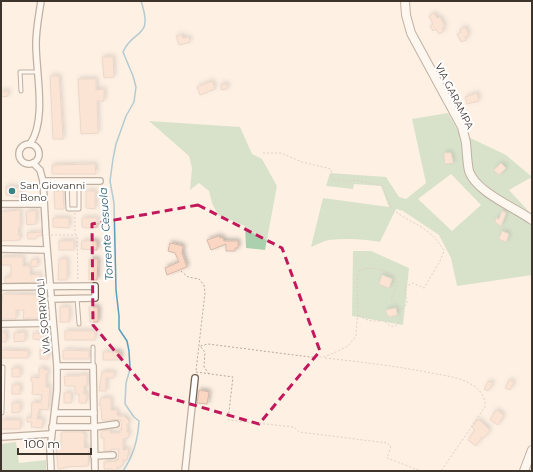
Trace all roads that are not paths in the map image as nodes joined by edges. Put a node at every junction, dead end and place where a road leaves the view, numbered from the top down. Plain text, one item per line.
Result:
1 (41, 1) edge
2 (405, 1) edge
3 (37, 72) junction
4 (21, 91) dead end
5 (33, 145) junction
6 (38, 159) junction
7 (33, 163) junction
8 (43, 181) junction
9 (67, 181) junction
10 (79, 181) junction
11 (100, 181) dead end
12 (1, 204) edge
13 (44, 204) junction
14 (532, 220) edge
15 (1, 249) edge
16 (47, 250) junction
17 (50, 286) junction
18 (1, 287) edge
19 (77, 298) junction
20 (51, 299) junction
21 (53, 323) junction
22 (1, 324) edge
23 (79, 324) dead end
24 (93, 347) dead end
25 (57, 366) junction
26 (94, 366) junction
27 (1, 367) edge
28 (196, 375) road end
29 (55, 413) junction
30 (94, 413) junction
31 (1, 414) edge
32 (116, 424) dead end
33 (52, 427) junction
34 (95, 427) junction
35 (51, 434) junction
36 (1, 437) edge
37 (532, 450) edge
38 (113, 455) dead end
39 (94, 456) junction
40 (51, 471) edge
41 (95, 471) edge
42 (185, 471) edge
43 (524, 471) edge

1 - 3 street
2 - 14 street, VIA GARAMPA
3 - 4 lane
3 - 5 street
5 - 6 street
5 - 7 street
6 - 7 street
6 - 8 street
7 - 8 street, VIA SORRIVOLI
8 - 9 street
8 - 13 street, VIA SORRIVOLI
9 - 10 street
9 - 10 lane
10 - 11 street
12 - 13 street
13 - 16 street, VIA SORRIVOLI
15 - 16 street
16 - 17 street, VIA SORRIVOLI
17 - 18 street
17 - 19 street
17 - 20 street, VIA SORRIVOLI
19 - 20 street
19 - 23 lane
20 - 21 street, VIA SORRIVOLI
21 - 22 street
21 - 25 street, VIA SORRIVOLI
24 - 26 lane
25 - 26 street
25 - 29 street, VIA SORRIVOLI
26 - 30 street
27 - 31 lane
28 - 42 street
29 - 30 street
29 - 33 street, VIA SORRIVOLI
30 - 34 street
32 - 34 street
33 - 34 street
33 - 35 street, VIA SORRIVOLI
34 - 39 street
35 - 36 street
35 - 40 street, VIA SORRIVOLI
37 - 43 street
38 - 39 street
39 - 41 street

